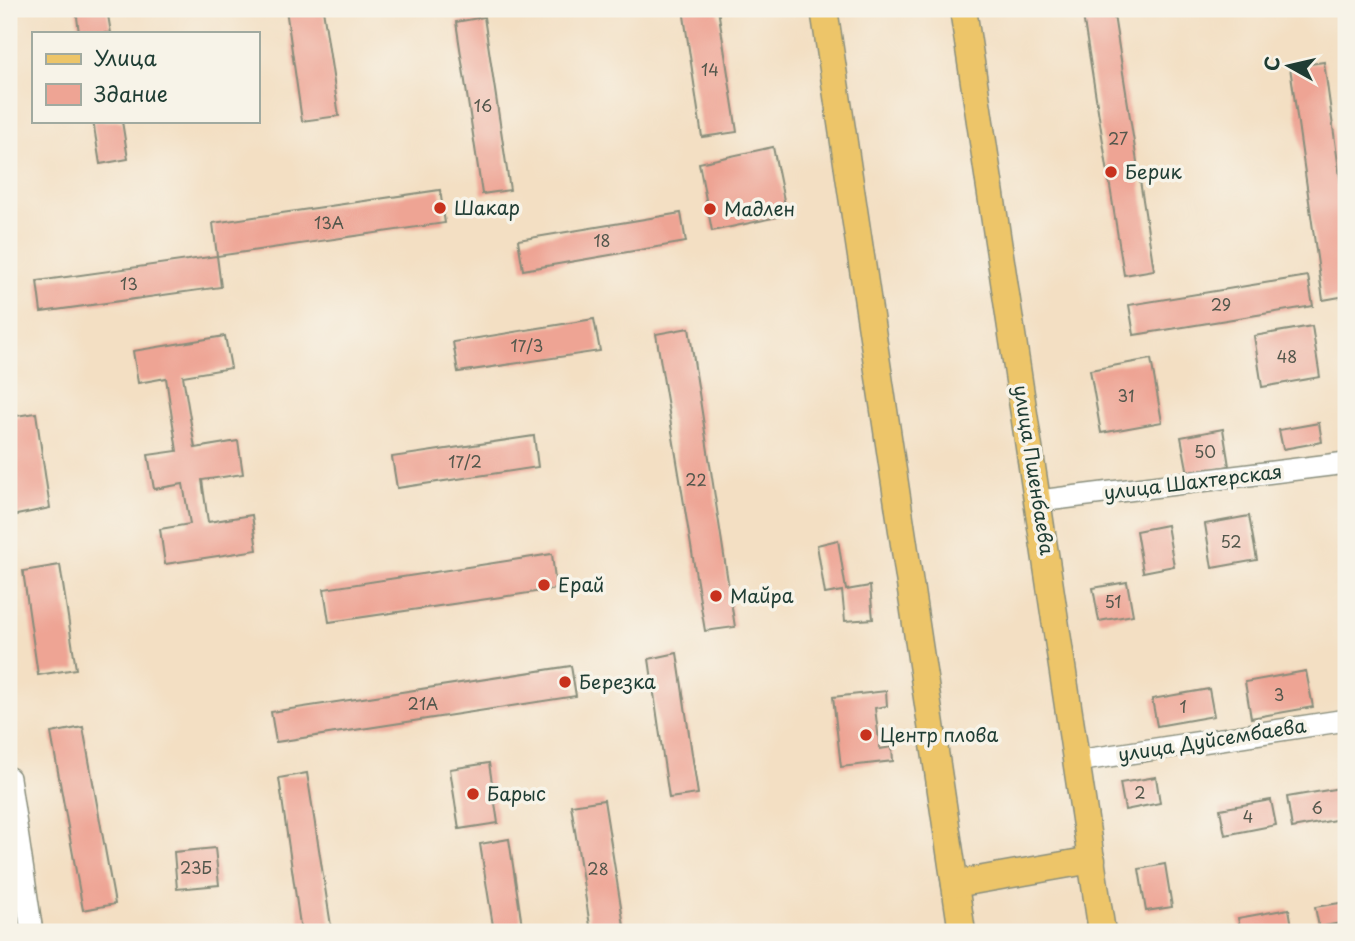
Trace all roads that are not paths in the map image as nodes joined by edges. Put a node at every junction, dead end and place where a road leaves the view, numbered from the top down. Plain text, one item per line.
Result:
1 (824, 9) edge
2 (963, 9) edge
3 (1346, 463) edge
4 (1039, 501) junction
5 (1346, 720) edge
6 (1077, 761) junction
7 (9, 778) edge
8 (1092, 860) junction
9 (955, 884) junction
10 (32, 932) edge
11 (962, 932) edge
12 (1102, 932) edge

1 - 9 main road
2 - 4 main road, улица Пшенбаева
3 - 4 street, улица Шахтерская
4 - 6 main road, улица Пшенбаева
5 - 6 street, улица Дуйсембаева
6 - 8 main road, улица Пшенбаева
7 - 10 street
8 - 9 main road
8 - 12 main road, улица Пшенбаева
9 - 11 main road

